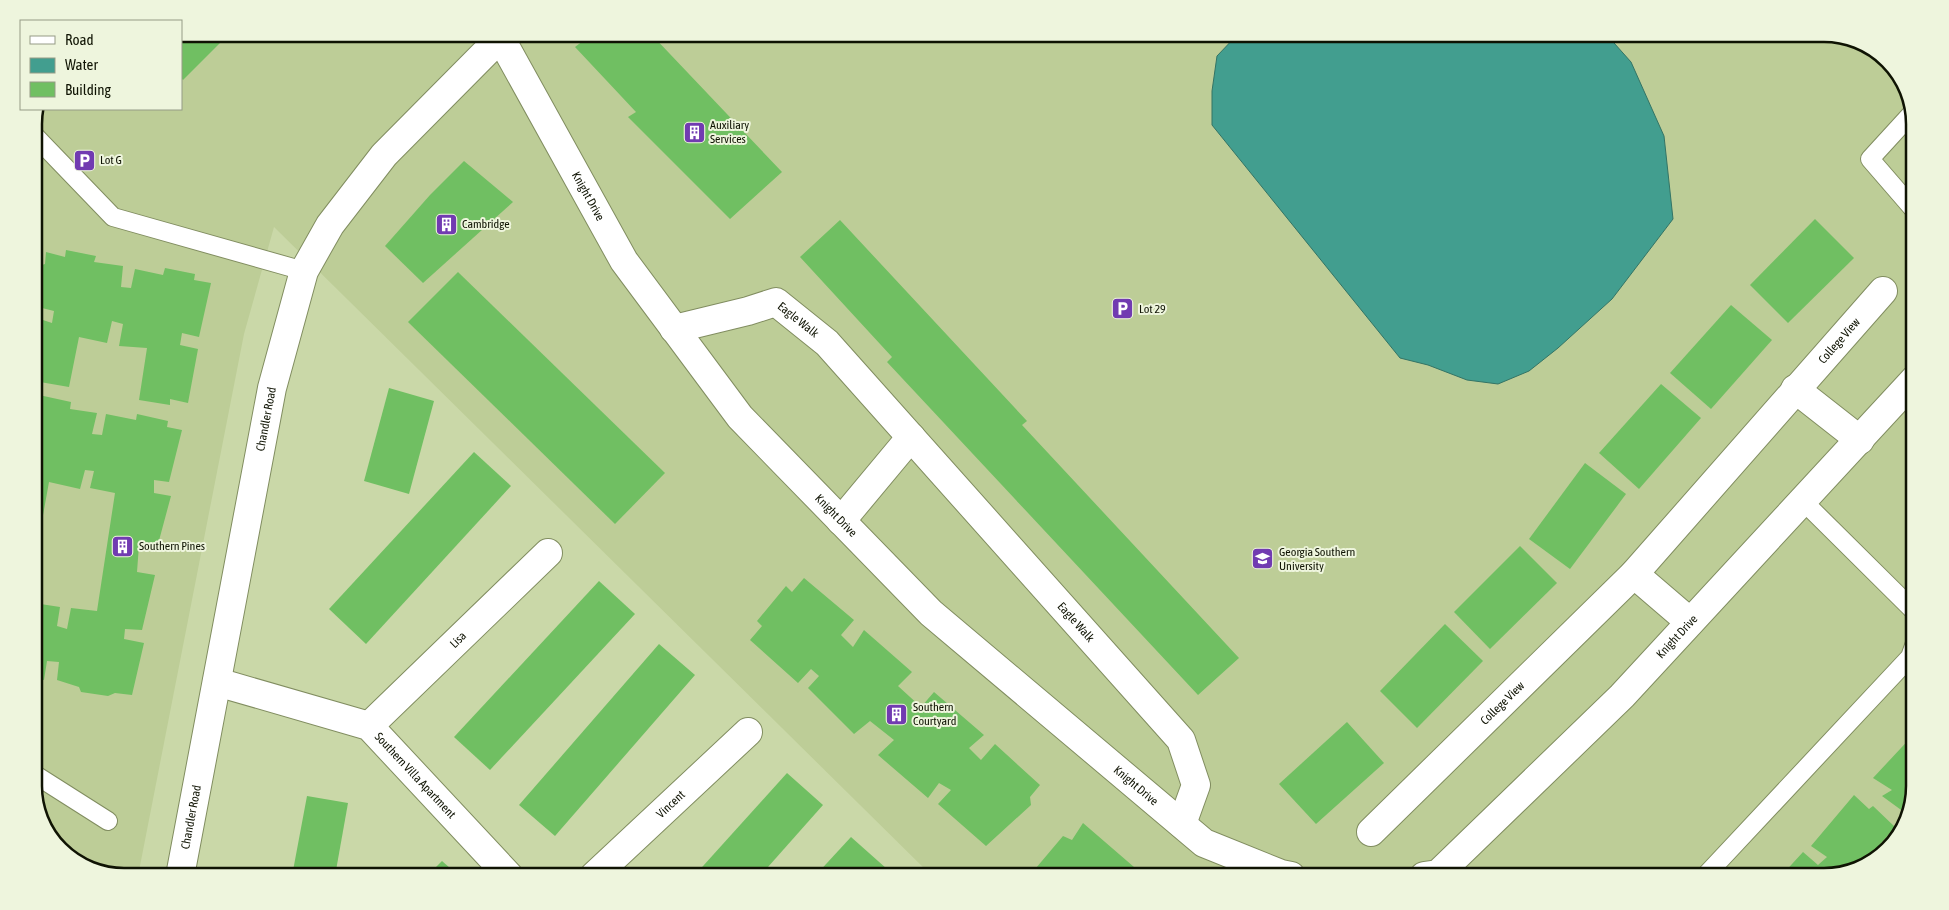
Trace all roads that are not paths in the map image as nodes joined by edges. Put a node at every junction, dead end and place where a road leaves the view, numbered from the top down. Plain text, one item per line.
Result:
1 (496, 42) edge
2 (505, 42) edge
3 (1906, 120) edge
4 (43, 144) edge
5 (1906, 201) edge
6 (304, 271) junction
7 (1883, 292) dead end
8 (674, 329) junction
9 (1795, 389) junction
10 (1906, 389) edge
11 (911, 437) junction
12 (1860, 440) junction
13 (1802, 500) junction
14 (841, 520) junction
15 (548, 553) dead end
16 (1634, 574) junction
17 (1906, 603) edge
18 (1690, 622) junction
19 (1906, 661) edge
20 (217, 682) junction
21 (368, 726) junction
22 (748, 732) dead end
23 (43, 780) edge
24 (108, 821) dead end
25 (1182, 824) junction
26 (1371, 832) dead end
27 (182, 868) edge
28 (501, 868) edge
29 (603, 868) edge
30 (1267, 868) edge
31 (1441, 868) edge
32 (1712, 868) edge

1 - 6 street, Chandler Road
2 - 8 street, Knight Drive
3 - 5 lane
4 - 6 lane
6 - 20 street, Chandler Road
7 - 9 street, College View
8 - 11 street, Eagle Walk
8 - 14 street, Knight Drive
9 - 12 street
9 - 16 street, College View
10 - 12 street, Knight Drive
11 - 14 street
11 - 25 street, Eagle Walk
12 - 13 street, Knight Drive
13 - 17 lane
13 - 18 street, Knight Drive
14 - 25 street, Knight Drive
15 - 21 street, Lisa
16 - 18 street
16 - 26 street, College View
18 - 31 street, Knight Drive
19 - 32 lane
20 - 21 street, Southern Villa Apartment
20 - 27 street, Chandler Road
21 - 28 street, Southern Villa Apartment
22 - 29 street, Vincent
23 - 24 lane
25 - 30 street, Knight Drive

